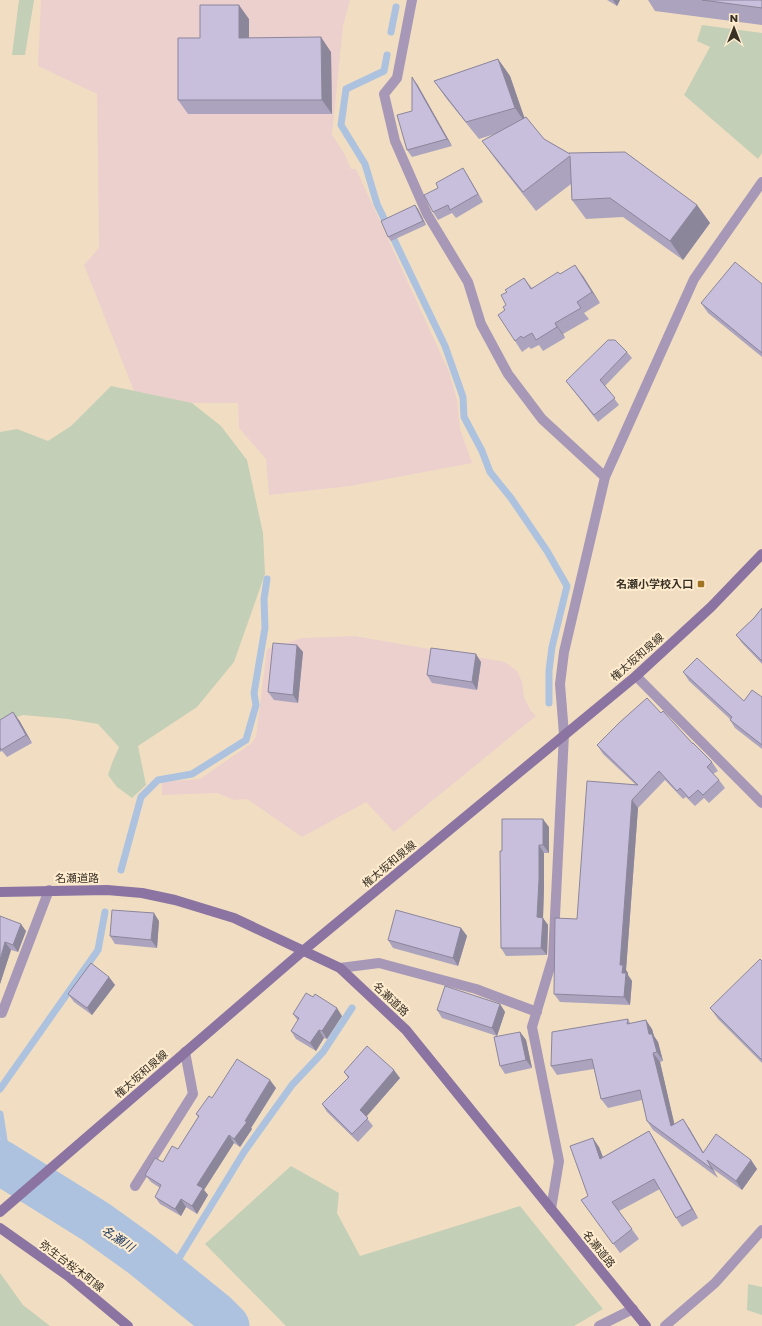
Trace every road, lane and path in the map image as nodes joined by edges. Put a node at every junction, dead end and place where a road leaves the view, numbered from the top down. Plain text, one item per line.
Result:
1 (412, 0) edge
2 (762, 182) edge
3 (604, 477) junction
4 (762, 554) edge
5 (636, 676) junction
6 (564, 734) junction
7 (762, 803) edge
8 (49, 890) junction
9 (0, 892) edge
10 (304, 950) junction
11 (340, 968) junction
12 (537, 1012) junction
13 (2, 1013) dead end
14 (186, 1052) junction
15 (135, 1186) dead end
16 (551, 1209) junction
17 (0, 1212) edge
18 (0, 1228) edge
19 (762, 1230) edge
20 (633, 1309) junction
21 (128, 1326) edge
22 (599, 1326) edge
23 (646, 1326) edge
24 (665, 1326) edge

1 - 3 street
2 - 3 street
3 - 6 street
4 - 5 street, 権太坂和泉線
5 - 6 street, 権太坂和泉線
5 - 7 street
6 - 10 street, 権太坂和泉線
6 - 12 street
8 - 9 street, 名瀬道路
8 - 10 street, 名瀬道路
8 - 13 street
10 - 11 street, 名瀬道路
10 - 14 street, 権太坂和泉線
11 - 12 street
11 - 16 street, 名瀬道路
12 - 16 street
14 - 15 street
14 - 17 street, 権太坂和泉線
16 - 20 street, 名瀬道路
18 - 21 street, 弥生台桜木町線
19 - 24 street
20 - 22 street
20 - 23 street, 名瀬道路

